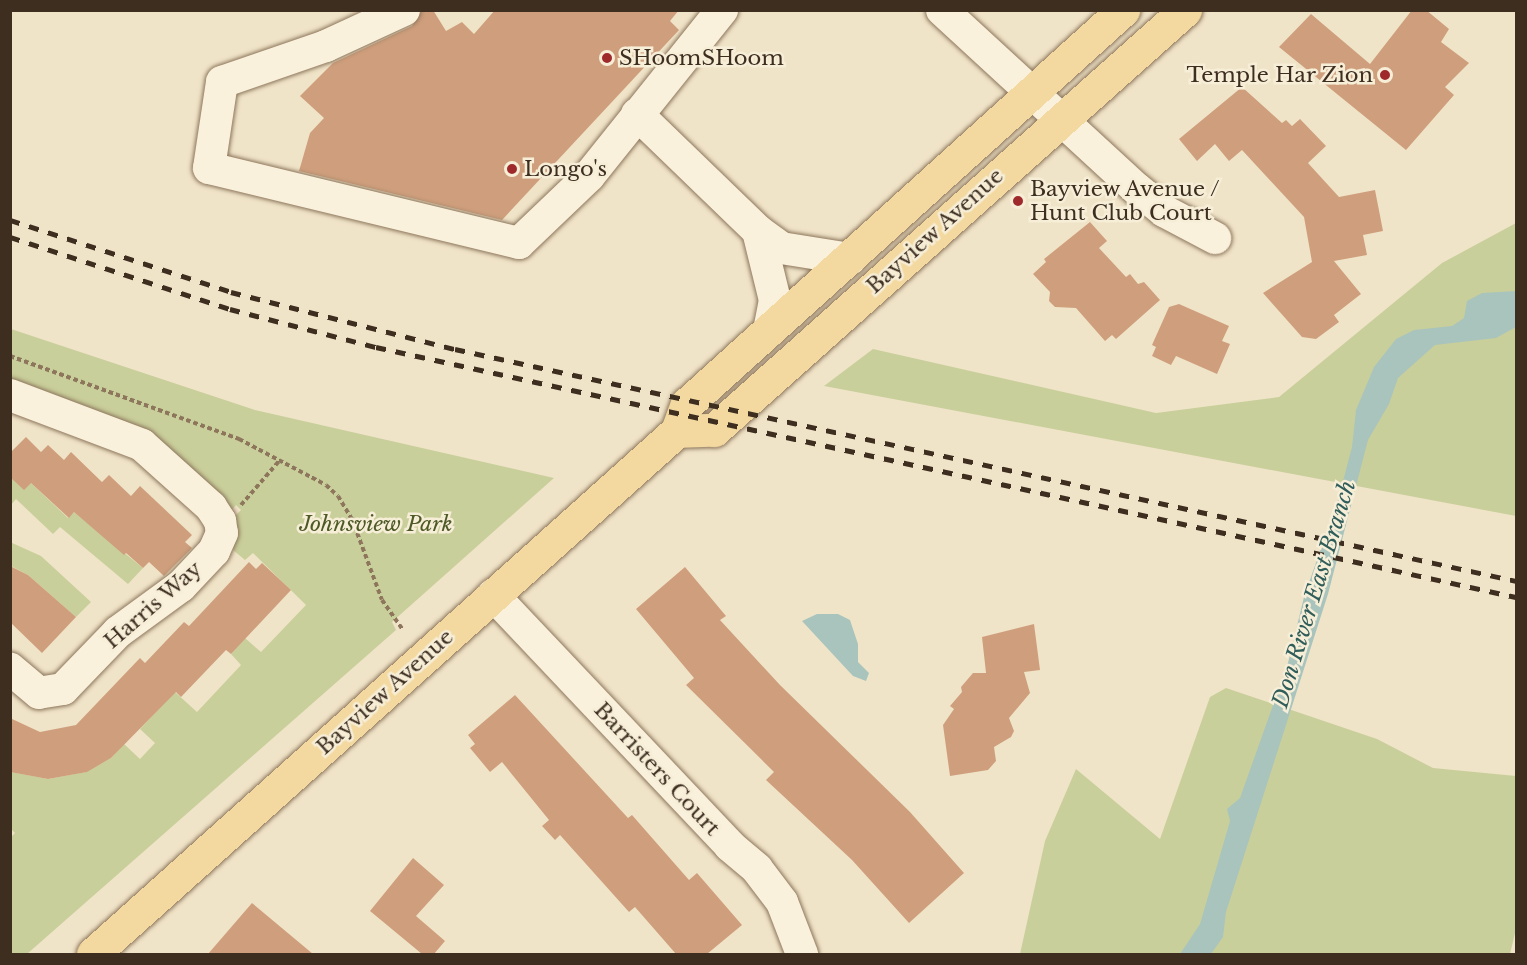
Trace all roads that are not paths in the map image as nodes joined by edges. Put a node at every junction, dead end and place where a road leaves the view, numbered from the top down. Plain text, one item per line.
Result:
1 (404, 10) edge
2 (722, 10) edge
3 (942, 10) edge
4 (1123, 10) edge
5 (1185, 10) edge
6 (1034, 91) junction
7 (638, 114) junction
8 (1063, 118) junction
9 (758, 231) junction
10 (1215, 238) dead end
11 (850, 259) junction
12 (769, 331) junction
13 (10, 395) edge
14 (677, 431) junction
15 (493, 595) junction
16 (10, 669) edge
17 (104, 951) edge
18 (802, 954) edge

1 - 7 street
2 - 7 street
3 - 6 street
4 - 6 main road, Bayview Avenue
5 - 8 main road, Bayview Avenue
6 - 8 street
6 - 11 main road, Bayview Avenue
7 - 9 street
8 - 10 street
8 - 14 main road, Bayview Avenue
9 - 11 street
9 - 12 street
11 - 12 main road, Bayview Avenue
12 - 14 main road, Bayview Avenue
13 - 16 street, Harris Way
14 - 15 main road, Bayview Avenue
15 - 17 main road, Bayview Avenue
15 - 18 street, Barristers Court

